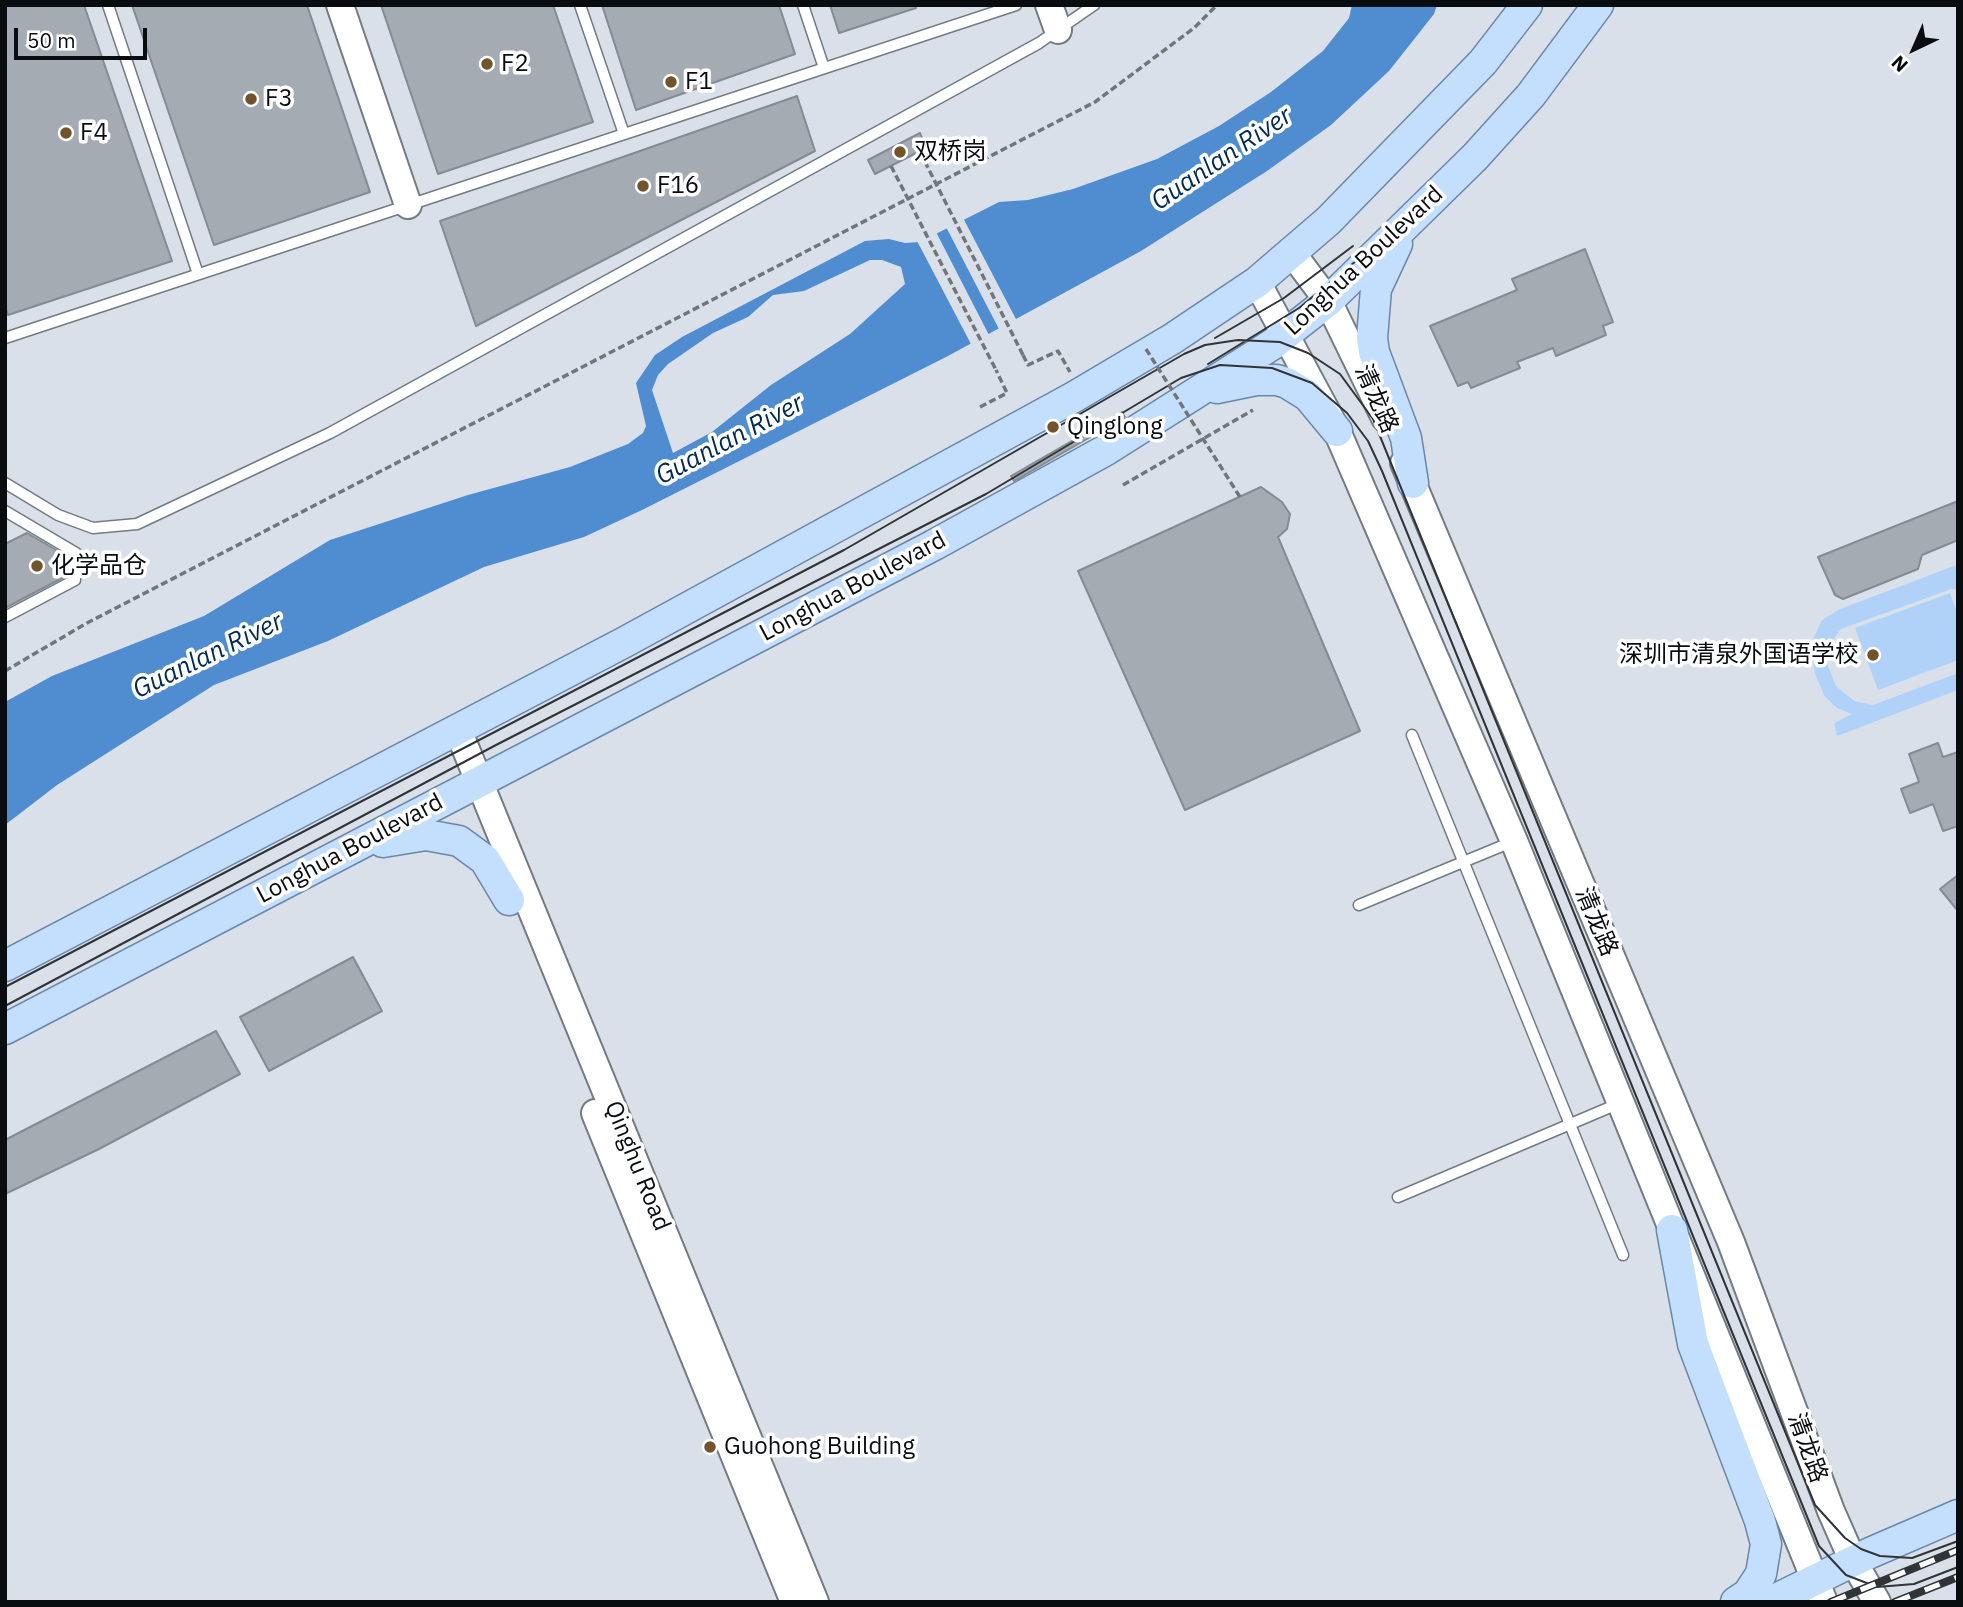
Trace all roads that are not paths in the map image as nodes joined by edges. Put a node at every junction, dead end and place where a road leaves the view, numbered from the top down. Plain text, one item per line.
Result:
1 (108, 5) edge
2 (340, 5) edge
3 (580, 5) edge
4 (803, 5) edge
5 (1016, 5) edge
6 (1094, 5) edge
7 (1527, 5) edge
8 (1598, 5) edge
9 (1054, 18) edge
10 (824, 68) junction
11 (624, 134) junction
12 (408, 205) junction
13 (1416, 215) junction
14 (1292, 253) junction
15 (198, 274) junction
16 (1257, 282) junction
17 (1328, 301) junction
18 (1287, 335) junction
19 (5, 338) edge
20 (1184, 401) junction
21 (1337, 431) junction
22 (5, 483) edge
23 (1413, 484) junction
24 (8, 516) edge
25 (5, 617) edge
26 (450, 734) junction
27 (1412, 735) dead end
28 (472, 786) junction
29 (1514, 841) junction
30 (352, 849) junction
31 (1463, 862) junction
32 (509, 900) junction
33 (1359, 905) dead end
34 (5, 966) edge
35 (5, 1029) edge
36 (1620, 1103) junction
37 (1570, 1125) junction
38 (1398, 1197) dead end
39 (1672, 1230) junction
40 (1623, 1255) dead end
41 (1958, 1516) edge
42 (1853, 1561) junction
43 (1819, 1591) edge
44 (793, 1602) edge
45 (815, 1602) edge
46 (1736, 1602) edge
47 (1770, 1602) edge
48 (1877, 1602) edge

1 - 15 lane
2 - 12 street
3 - 11 lane
4 - 10 lane
5 - 10 lane
6 - 9 lane
7 - 14 main road
8 - 13 main road, Longhua Boulevard
9 - 22 lane
10 - 11 lane
11 - 12 lane
12 - 15 lane
13 - 17 main road, Longhua Boulevard
13 - 23 main road
14 - 16 main road
14 - 17 street, 清龙路
15 - 19 lane
16 - 18 street, 清龙路
16 - 26 main road
17 - 18 main road, Longhua Boulevard
17 - 23 street, 清龙路
18 - 20 main road, Longhua Boulevard
18 - 21 street, 清龙路
20 - 21 main road
20 - 28 main road, Longhua Boulevard
21 - 29 street, 清龙路
23 - 42 street, 清龙路
24 - 25 lane
26 - 28 street, Qinghu Road
26 - 34 main road
27 - 31 lane
28 - 30 main road, Longhua Boulevard
28 - 32 street, Qinghu Road
28 - 45 street, Qinghu Road
29 - 31 lane
29 - 36 street, 清龙路
30 - 32 main road
30 - 35 main road, Longhua Boulevard
31 - 33 lane
31 - 37 lane
32 - 44 street, Qinghu Road
36 - 37 lane
36 - 39 street, 清龙路
37 - 38 lane
37 - 40 lane
39 - 43 street, 清龙路
39 - 46 main road
41 - 42 main road
42 - 43 main road
42 - 48 street, 清龙路
43 - 47 main road

